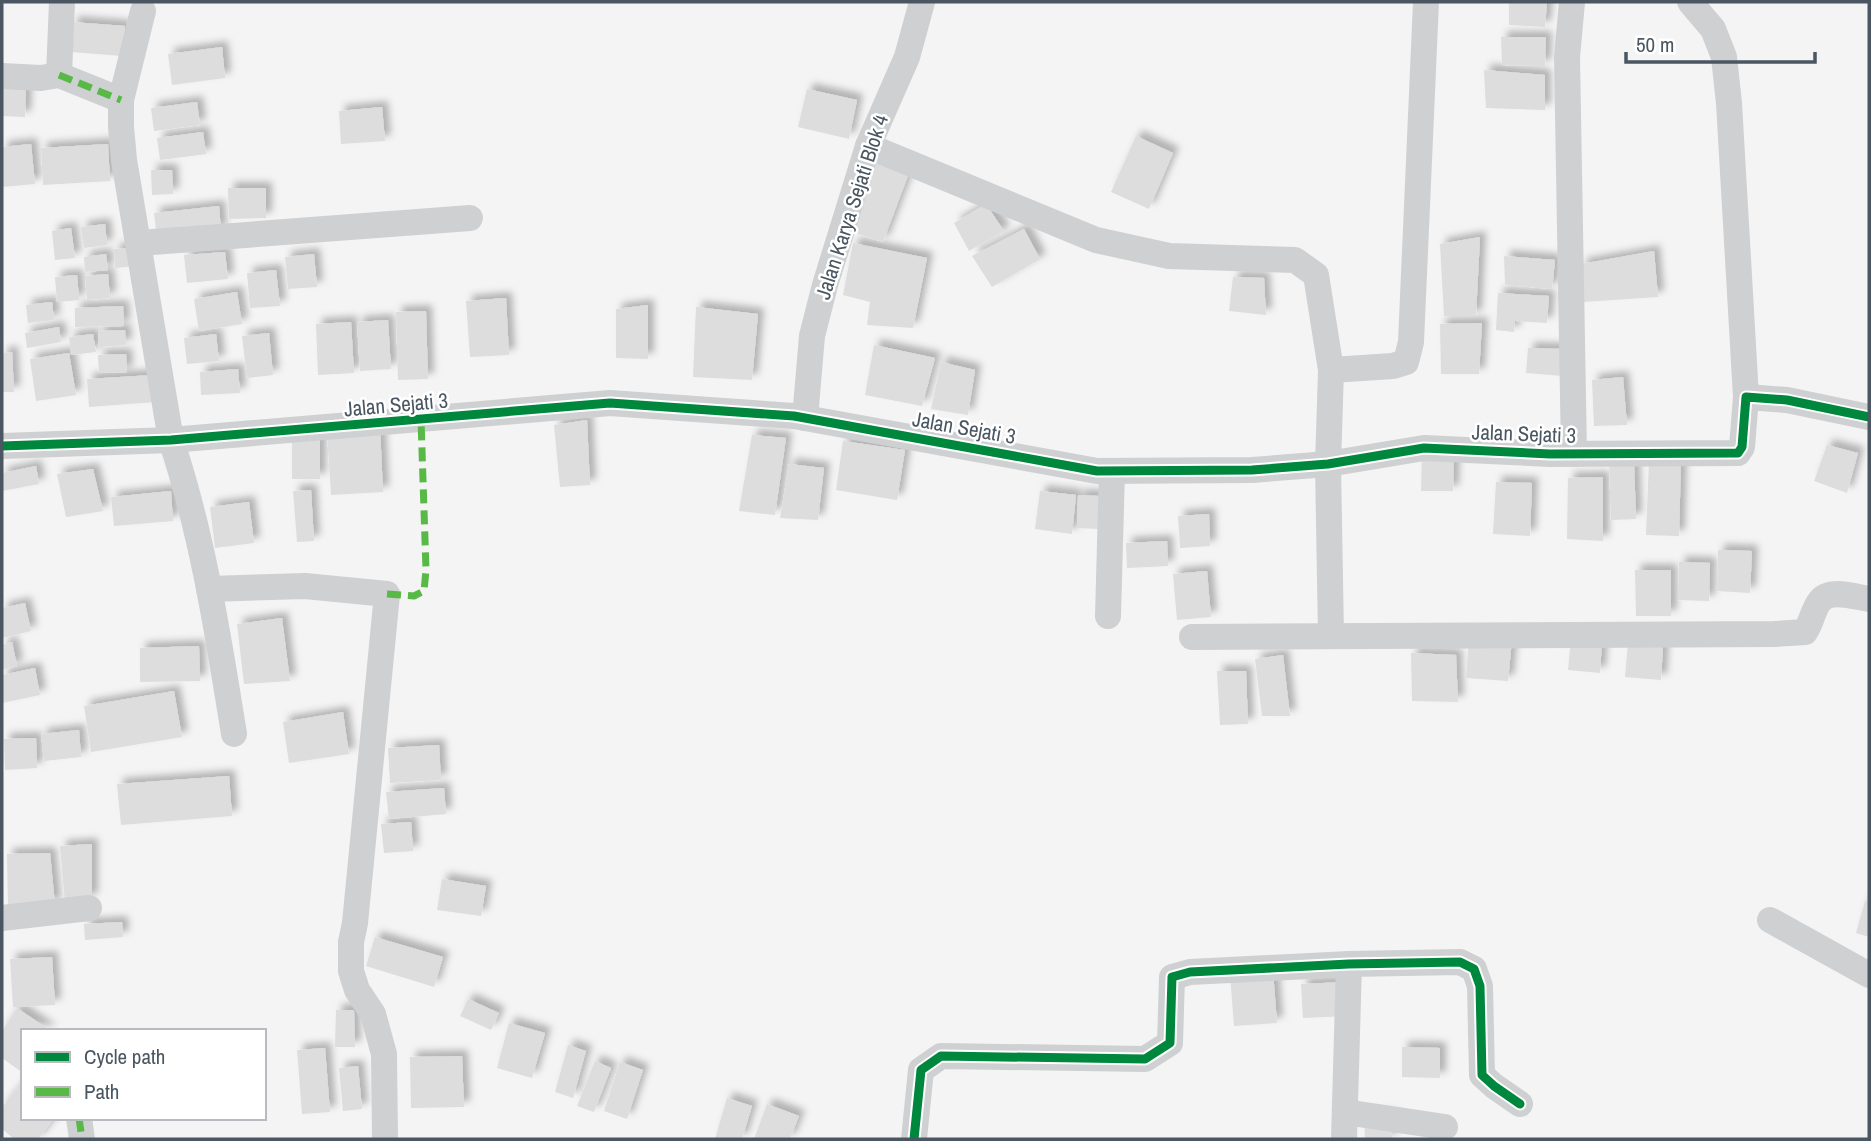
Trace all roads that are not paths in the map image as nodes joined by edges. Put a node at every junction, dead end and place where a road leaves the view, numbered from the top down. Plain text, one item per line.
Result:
1 (62, 2) edge
2 (922, 2) edge
3 (1426, 2) edge
4 (1572, 2) edge
5 (1690, 2) edge
6 (143, 11) dead end
7 (59, 75) junction
8 (2, 76) edge
9 (121, 100) junction
10 (868, 146) junction
11 (470, 218) dead end
12 (138, 243) junction
13 (1331, 370) junction
14 (1746, 397) junction
15 (1869, 417) edge
16 (806, 418) junction
17 (171, 440) junction
18 (2, 446) edge
19 (1574, 454) junction
20 (1328, 464) junction
21 (1112, 471) junction
22 (209, 589) junction
23 (1869, 599) edge
24 (1108, 617) dead end
25 (1331, 636) junction
26 (1192, 638) dead end
27 (234, 734) dead end
28 (89, 908) dead end
29 (2, 918) edge
30 (1770, 920) dead end
31 (1349, 964) junction
32 (1869, 975) edge
33 (1520, 1104) dead end
34 (1345, 1112) junction
35 (79, 1120) edge
36 (1445, 1127) dead end
37 (82, 1139) edge
38 (385, 1139) edge
39 (914, 1139) edge
40 (1344, 1139) edge

1 - 7 street
2 - 10 street, Jalan Karya Sejati Blok 4
3 - 13 street
4 - 19 street
5 - 14 street
6 - 9 street
7 - 8 street
7 - 9 street
9 - 12 street
10 - 13 street
10 - 16 street, Jalan Karya Sejati Blok 4
11 - 12 street
12 - 17 street
13 - 20 street
14 - 15 street
14 - 19 street, Jalan Sejati 3
16 - 17 street, Jalan Sejati 3
16 - 21 street, Jalan Sejati 3
17 - 18 street, Jalan Sejati 3
17 - 22 street
19 - 20 street, Jalan Sejati 3
20 - 21 street, Jalan Sejati 3
20 - 25 street
21 - 24 street
22 - 27 street
22 - 38 street
23 - 25 street
25 - 26 street
28 - 29 street
30 - 32 street
31 - 33 street
31 - 34 street
31 - 39 street
34 - 36 street
34 - 40 street
35 - 37 street

